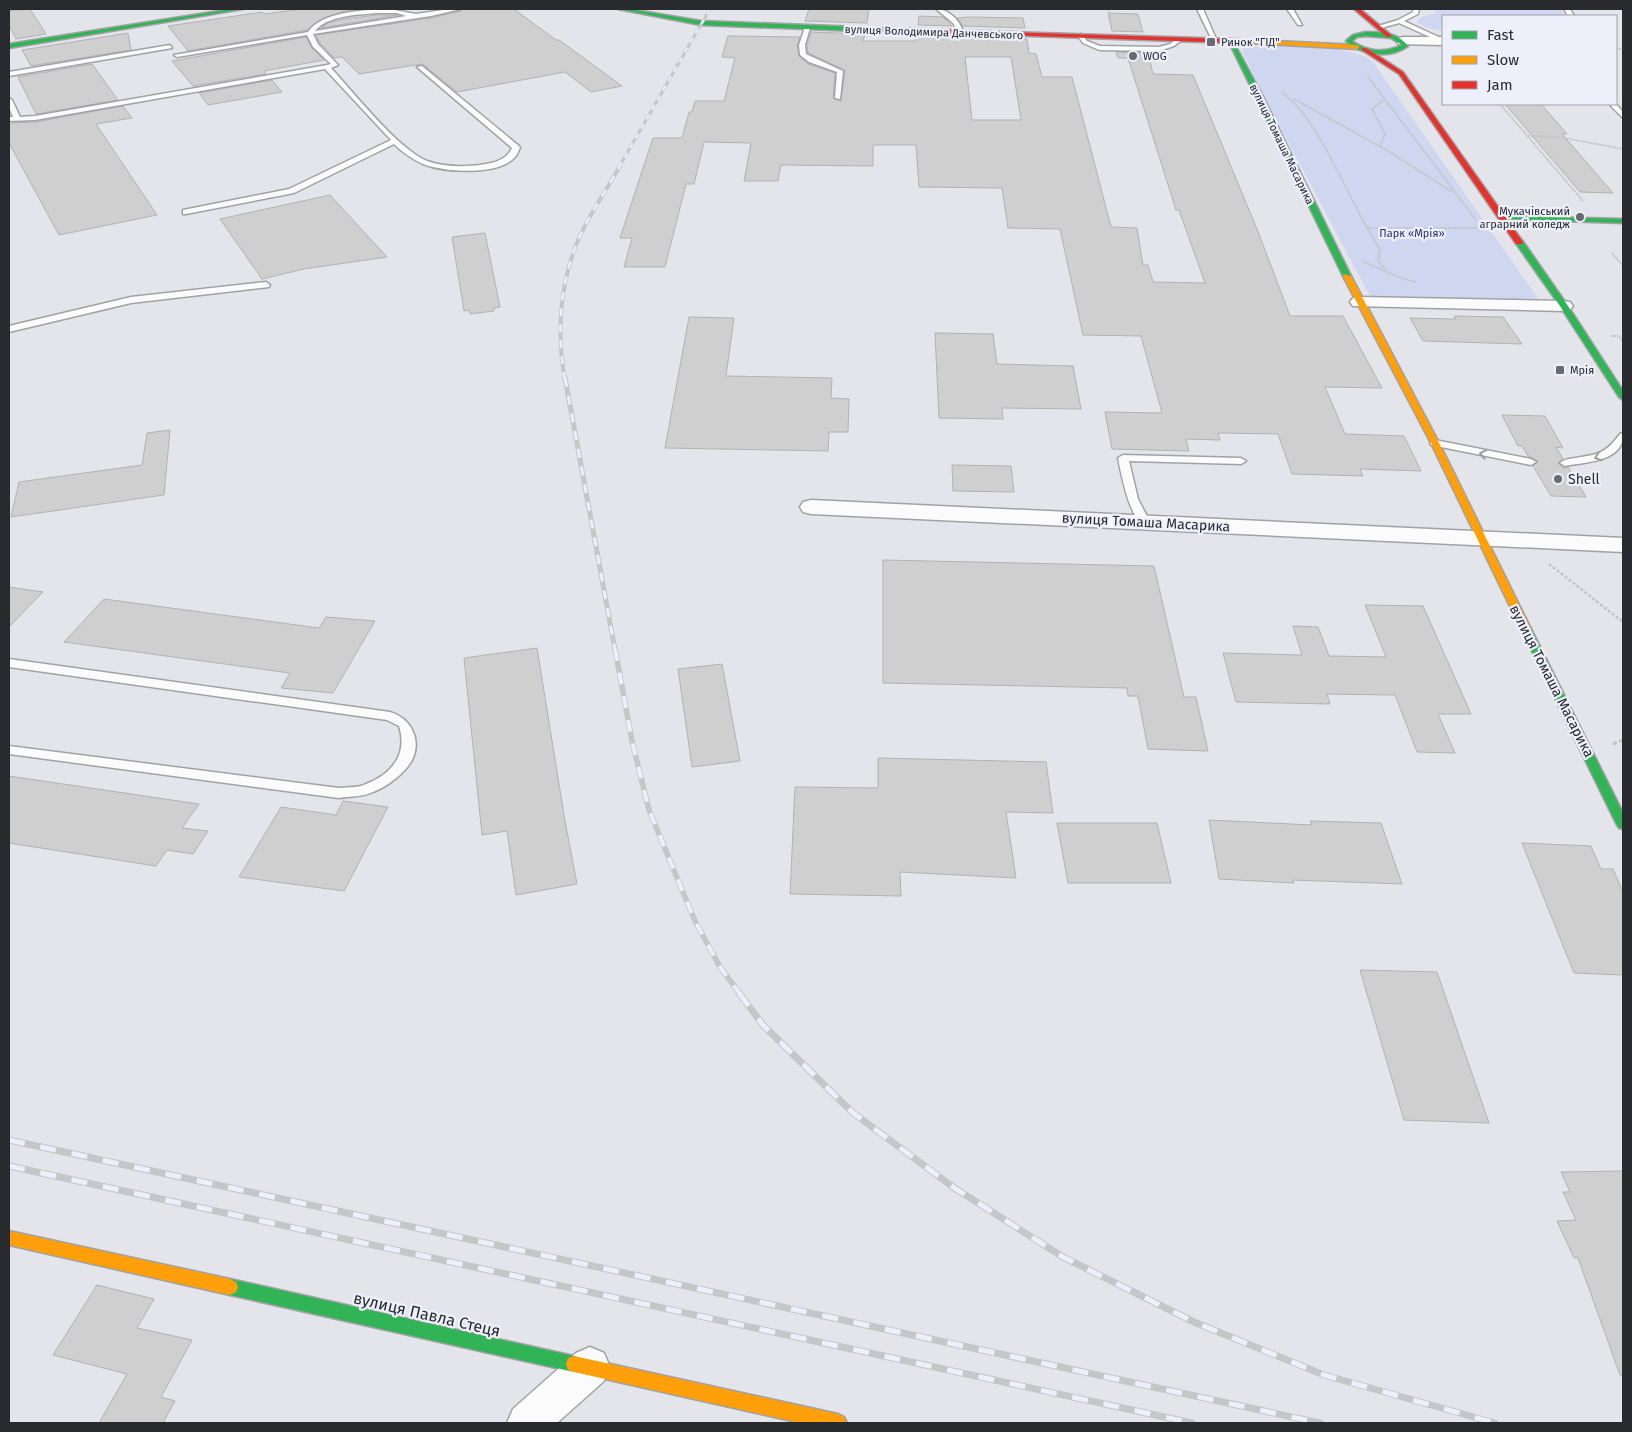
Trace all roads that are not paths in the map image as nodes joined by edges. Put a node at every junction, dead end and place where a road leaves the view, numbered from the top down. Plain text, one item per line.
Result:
1 (240, 9) edge
2 (458, 9) edge
3 (621, 9) edge
4 (939, 9) edge
5 (1200, 9) edge
6 (1290, 9) edge
7 (1352, 9) edge
8 (1357, 9) edge
9 (1416, 9) edge
10 (414, 16) junction
11 (1400, 21) junction
12 (1300, 24) dead end
13 (807, 28) junction
14 (1378, 28) junction
15 (310, 33) junction
16 (961, 33) junction
17 (1389, 36) junction
18 (1215, 40) junction
19 (1230, 41) junction
20 (1442, 41) edge
21 (1442, 41) edge
22 (1358, 42) junction
23 (9, 46) edge
24 (1400, 46) junction
25 (170, 47) dead end
26 (177, 55) dead end
27 (326, 67) junction
28 (420, 67) dead end
29 (1401, 73) junction
30 (9, 74) edge
31 (838, 98) dead end
32 (9, 100) edge
33 (1613, 105) edge
34 (1623, 116) edge
35 (17, 118) junction
36 (9, 119) edge
37 (394, 141) junction
38 (186, 212) dead end
39 (1501, 217) junction
40 (1623, 221) edge
41 (266, 285) dead end
42 (1359, 302) junction
43 (1564, 306) junction
44 (9, 329) edge
45 (1623, 397) edge
46 (1623, 436) edge
47 (1435, 443) junction
48 (1241, 461) dead end
49 (1531, 462) dead end
50 (1565, 463) dead end
51 (811, 507) dead end
52 (1145, 522) junction
53 (1481, 538) junction
54 (1623, 545) edge
55 (9, 663) edge
56 (9, 750) edge
57 (1623, 825) edge
58 (9, 1238) edge
59 (590, 1367) junction
60 (528, 1423) edge
61 (838, 1423) edge

1 - 23 street
2 - 10 lane
3 - 13 street, вулиця Володимира Данчевського
4 - 16 lane
5 - 18 lane
6 - 12 lane
7 - 22 street
8 - 14 street
9 - 11 lane
10 - 15 lane
10 - 15 lane
11 - 14 lane
11 - 20 lane
13 - 16 street, вулиця Володимира Данчевського
13 - 31 lane
14 - 17 street
15 - 26 lane
15 - 27 lane
16 - 18 street, вулиця Володимира Данчевського
17 - 22 street
17 - 24 street
18 - 19 street, вулиця Володимира Данчевського
19 - 22 street, вулиця Володимира Данчевського
19 - 42 street, вулиця Томаша Масарика
21 - 24 street
22 - 24 street
22 - 29 street
24 - 29 street
25 - 30 lane
27 - 35 lane
27 - 37 lane
28 - 37 lane
29 - 39 street
32 - 35 lane
33 - 34 lane
35 - 36 lane
37 - 38 lane
39 - 40 street
39 - 43 street
41 - 44 lane
42 - 43 street
42 - 47 street, вулиця Томаша Масарика
43 - 45 street
46 -> 50 lane
49 -> 47 lane
47 - 53 street, вулиця Томаша Масарика
48 - 52 lane
51 - 52 street, вулиця Томаша Масарика
52 - 53 street, вулиця Томаша Масарика
53 - 54 street, вулиця Томаша Масарика
53 - 57 street, вулиця Томаша Масарика
55 - 56 lane
58 - 59 street, вулиця Павла Стеця
59 - 60 street
59 - 61 street, вулиця Павла Стеця

